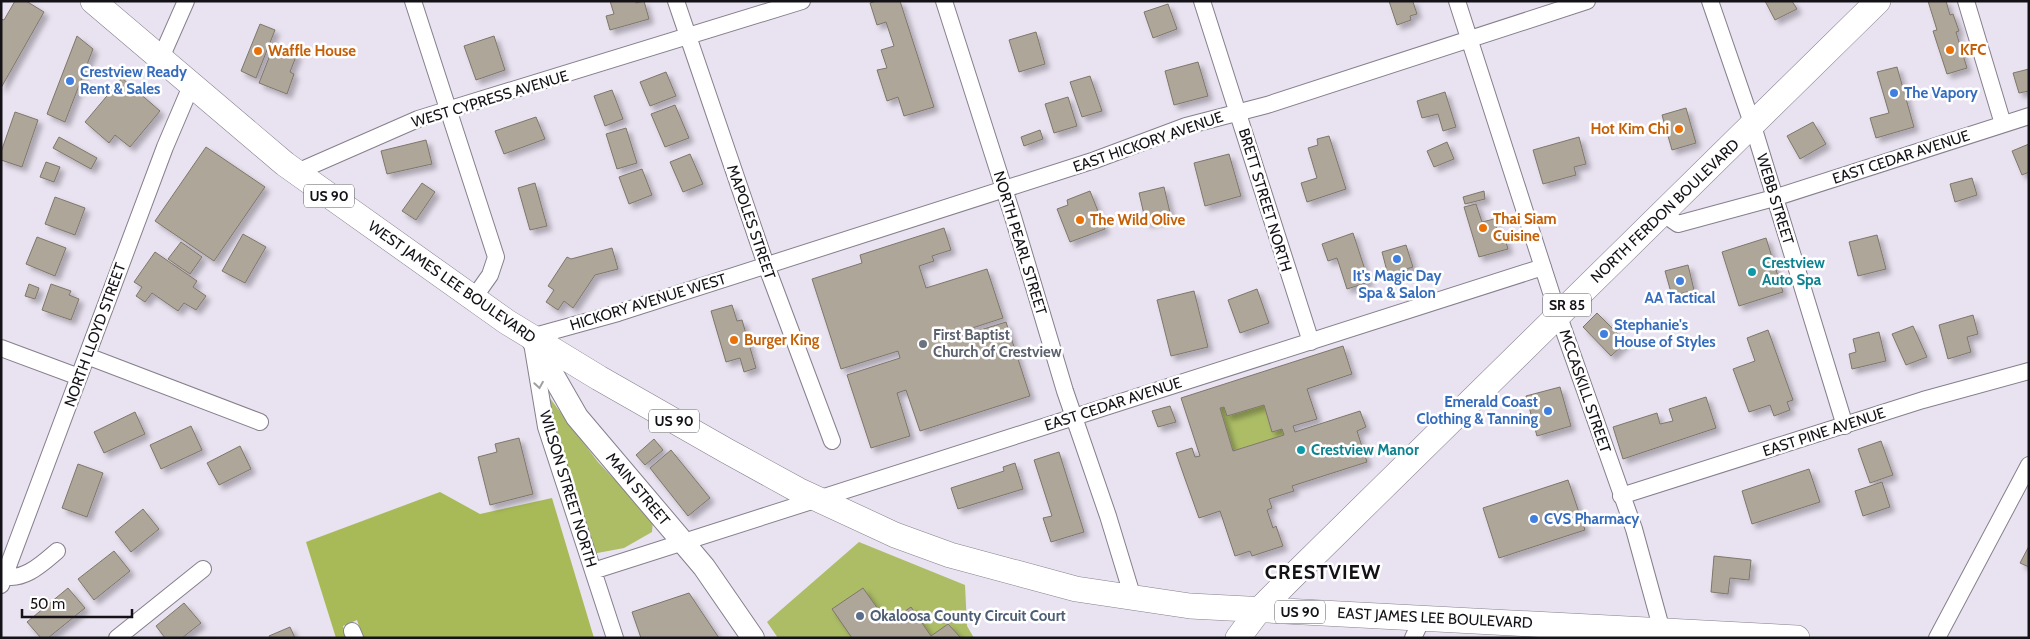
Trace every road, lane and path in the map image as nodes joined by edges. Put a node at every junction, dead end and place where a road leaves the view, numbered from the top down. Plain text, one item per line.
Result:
1 (93, 1) edge
2 (186, 1) edge
3 (413, 1) edge
4 (676, 1) edge
5 (802, 1) edge
6 (944, 1) edge
7 (1202, 1) edge
8 (1457, 1) edge
9 (1587, 1) edge
10 (1710, 1) edge
11 (1878, 1) edge
12 (1966, 1) edge
13 (688, 38) junction
14 (1470, 40) junction
15 (160, 60) junction
16 (190, 86) junction
17 (448, 111) junction
18 (1237, 111) junction
19 (2029, 116) edge
20 (2003, 124) junction
21 (1753, 126) junction
22 (297, 172) junction
23 (1003, 190) junction
24 (1774, 198) junction
25 (1662, 213) junction
26 (766, 265) junction
27 (1543, 267) junction
28 (473, 299) junction
29 (1558, 314) junction
30 (530, 337) junction
31 (1311, 342) junction
32 (1, 348) edge
33 (87, 356) junction
34 (2029, 371) edge
35 (75, 375) junction
36 (1073, 417) junction
37 (260, 422) dead end
38 (1845, 426) junction
39 (832, 441) dead end
40 (2029, 465) edge
41 (1621, 496) junction
42 (819, 500) junction
43 (684, 543) junction
44 (57, 551) dead end
45 (203, 569) dead end
46 (593, 571) junction
47 (2, 579) edge
48 (1133, 598) junction
49 (1259, 610) junction
50 (1418, 628) edge
51 (1663, 634) edge
52 (117, 638) edge
53 (615, 638) edge
54 (753, 638) edge
55 (1238, 638) edge
56 (1797, 638) edge
57 (1937, 638) edge

1 - 15 main road, WEST JAMES LEE BOULEVARD / US 90
2 - 15 street
3 - 17 street
4 - 13 street, MAPOLES STREET
5 - 13 street, WEST CYPRESS AVENUE
6 - 23 street, NORTH PEARL STREET
7 - 18 street, BRETT STREET NORTH
8 - 14 street, MCCASKILL STREET
9 - 14 street, EAST HICKORY AVENUE
10 - 21 street, WEBB STREET
11 - 21 main road, NORTH FERDON BOULEVARD / SR 85
12 - 20 street
13 - 17 street, WEST CYPRESS AVENUE
13 - 26 street, MAPOLES STREET
14 - 18 street, EAST HICKORY AVENUE
14 - 27 street, MCCASKILL STREET
15 - 16 main road, WEST JAMES LEE BOULEVARD / US 90
16 - 22 main road, WEST JAMES LEE BOULEVARD / US 90
16 - 33 street, NORTH LLOYD STREET
17 - 22 street, WEST CYPRESS AVENUE
17 - 28 street
18 - 23 street, EAST HICKORY AVENUE
18 - 31 street, BRETT STREET NORTH
19 - 20 street, EAST CEDAR AVENUE
20 - 24 street, EAST CEDAR AVENUE
21 - 24 street, WEBB STREET
21 - 25 main road, NORTH FERDON BOULEVARD / SR 85
22 - 28 main road, WEST JAMES LEE BOULEVARD / US 90
23 - 26 street, EAST HICKORY AVENUE
23 - 36 street, NORTH PEARL STREET
24 - 25 street, EAST CEDAR AVENUE
24 - 38 street, WEBB STREET
25 - 29 main road, NORTH FERDON BOULEVARD / SR 85
26 - 30 street, HICKORY AVENUE WEST
26 - 39 street, MAPOLES STREET
27 - 29 street, MCCASKILL STREET
27 - 31 street, EAST CEDAR AVENUE
28 - 30 main road, WEST JAMES LEE BOULEVARD / US 90
29 - 41 street, MCCASKILL STREET
29 - 49 main road, NORTH FERDON BOULEVARD / SR 85
30 - 42 main road, WEST JAMES LEE BOULEVARD / US 90
30 - 43 street, MAIN STREET
30 -> 46 street, WILSON STREET NORTH
31 - 36 street, EAST CEDAR AVENUE
32 - 35 street
33 - 35 street, NORTH LLOYD STREET
33 - 37 street
34 - 38 street, EAST PINE AVENUE
35 - 47 street, NORTH LLOYD STREET
36 - 42 street, EAST CEDAR AVENUE
36 - 48 street, NORTH PEARL STREET
38 - 41 street, EAST PINE AVENUE
40 - 57 street
41 - 51 street, MCCASKILL STREET
42 - 43 street, EAST CEDAR AVENUE
42 - 48 main road, EAST JAMES LEE BOULEVARD / US 90
43 - 46 street, EAST CEDAR AVENUE
43 - 54 street, MAIN STREET
44 - 47 street
45 - 52 street
46 - 53 street, WILSON STREET NORTH
48 - 49 main road, EAST JAMES LEE BOULEVARD / US 90
49 - 50 main road, EAST JAMES LEE BOULEVARD / US 90
49 - 55 main road, SR 85
50 - 51 main road, EAST JAMES LEE BOULEVARD / US 90
51 - 56 main road, EAST JAMES LEE BOULEVARD / US 90

